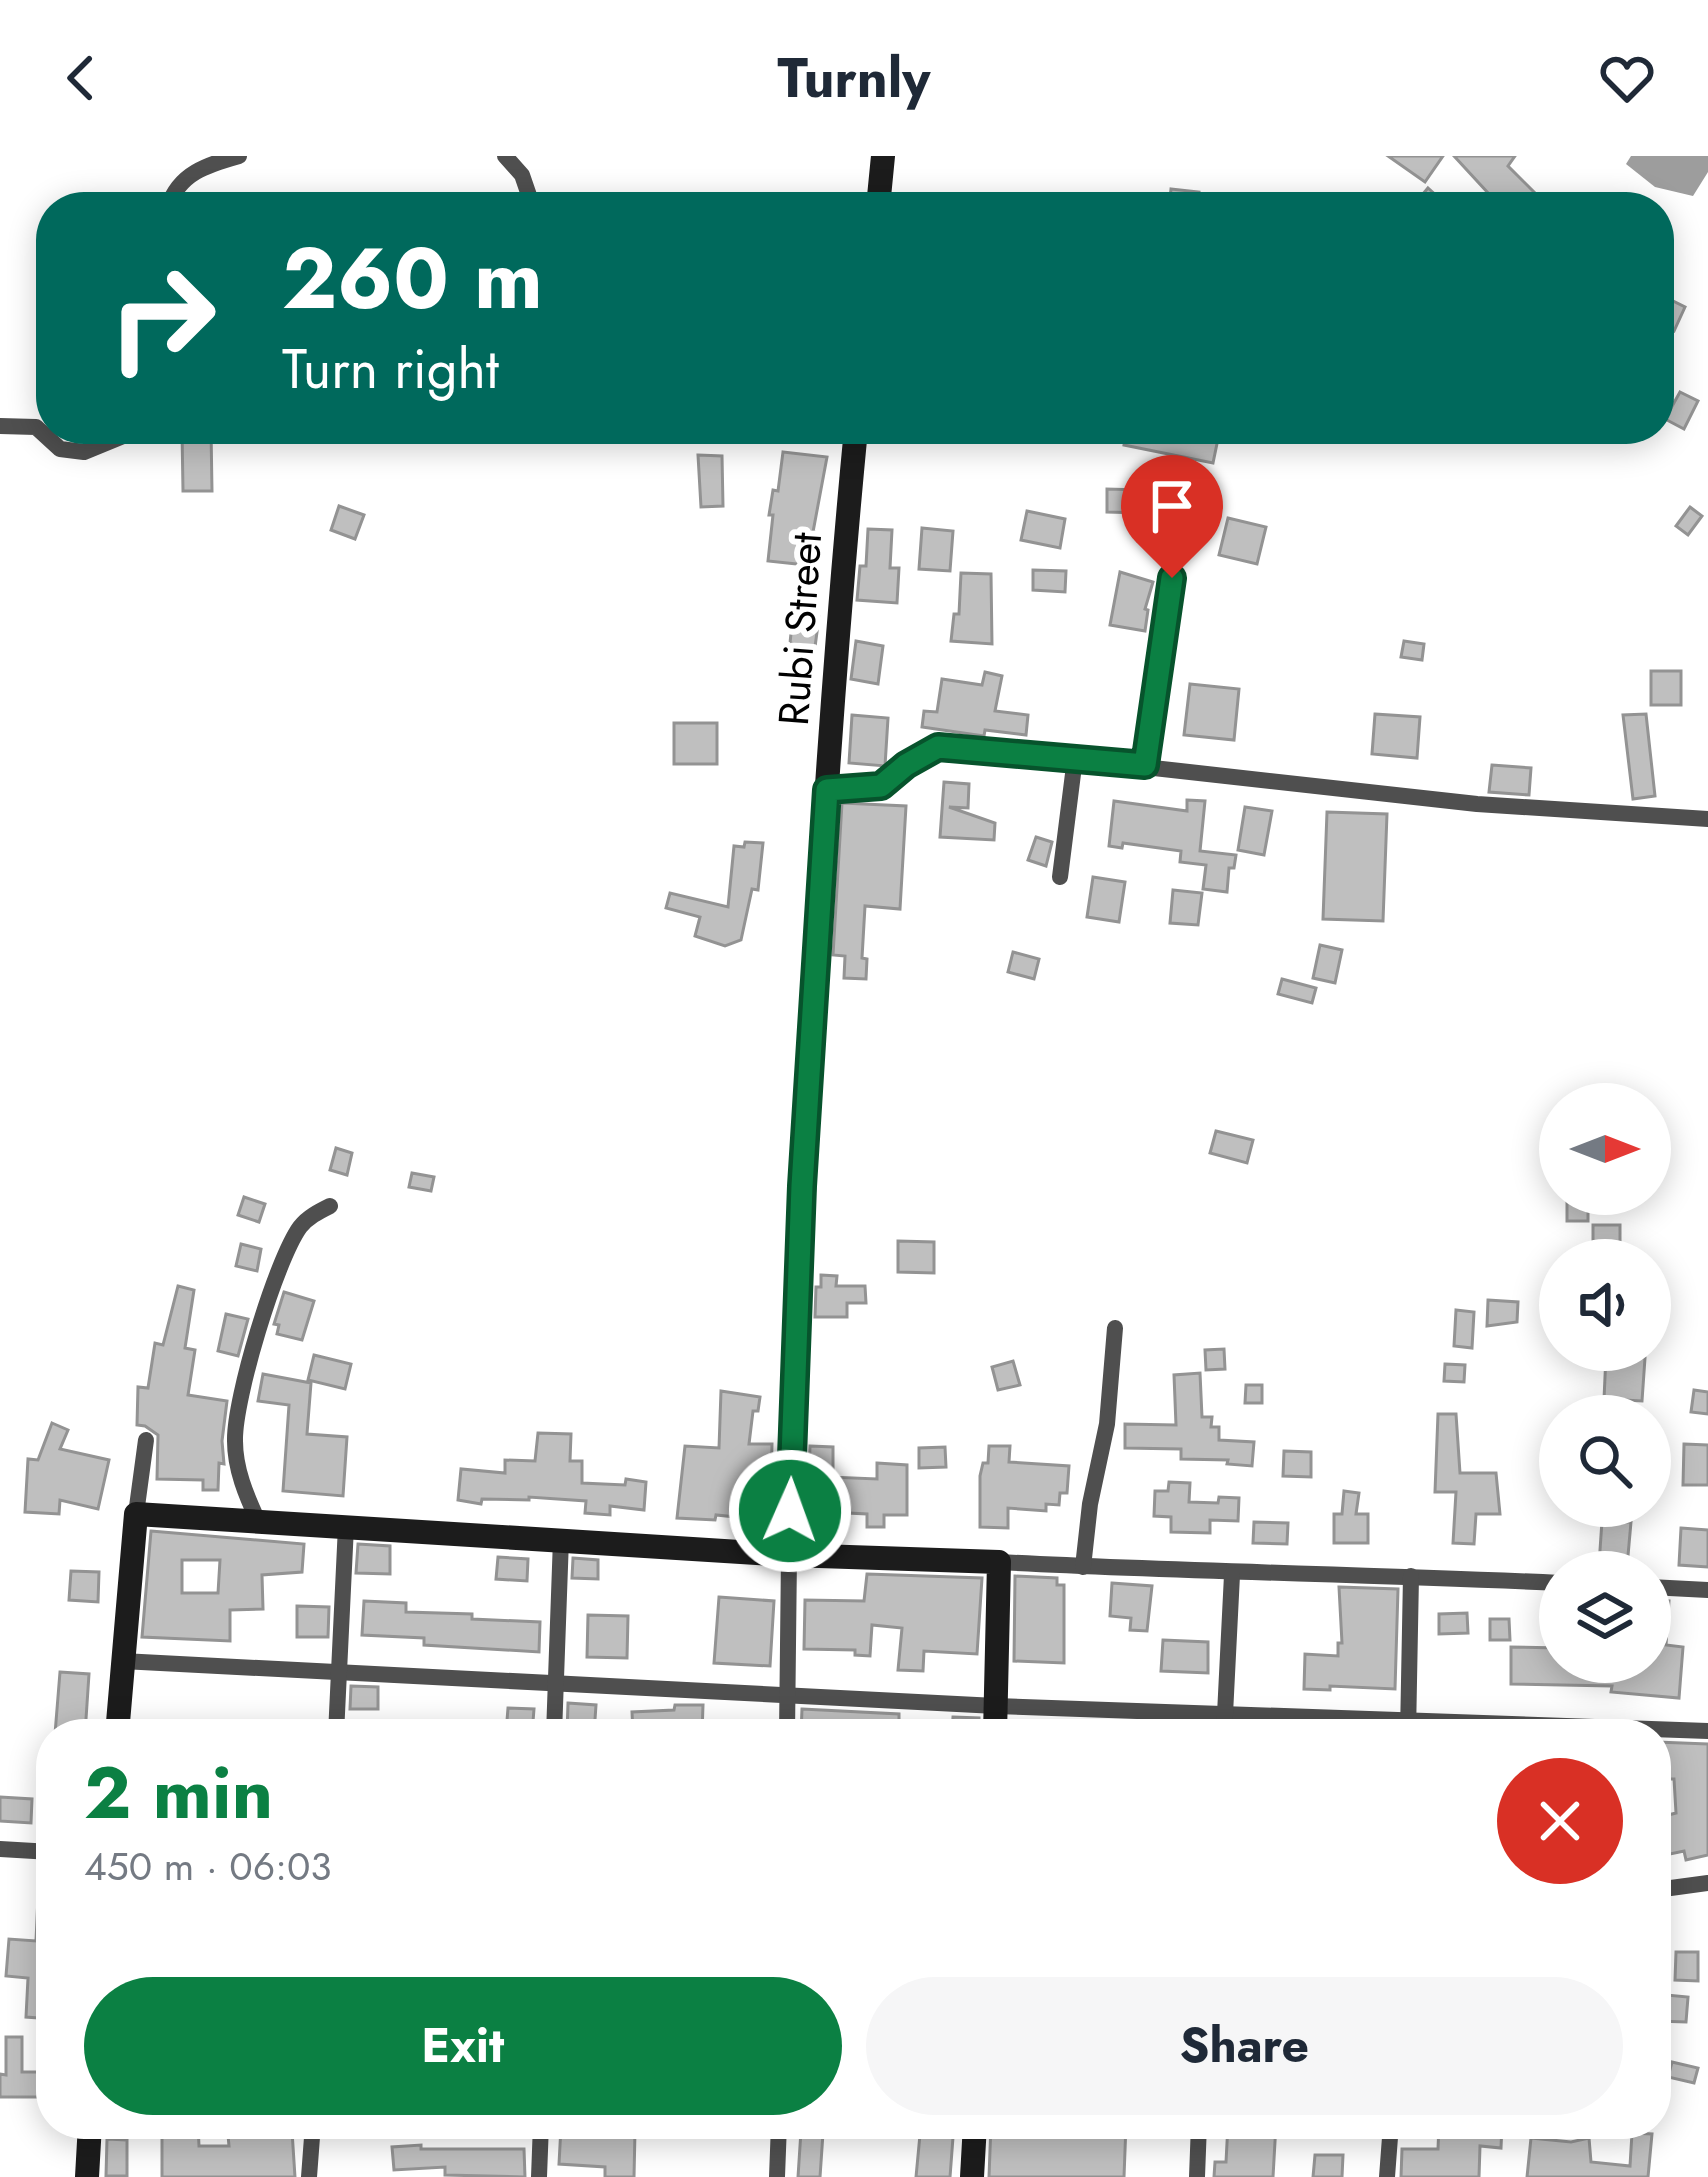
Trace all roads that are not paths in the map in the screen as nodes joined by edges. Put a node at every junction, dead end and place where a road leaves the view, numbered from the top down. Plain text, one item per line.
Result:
1 (238, 156) edge
2 (505, 156) edge
3 (883, 156) edge
4 (177, 192) edge
5 (528, 192) edge
6 (879, 192) edge
7 (0, 426) edge
8 (36, 427) edge
9 (55, 444) edge
10 (103, 444) edge
11 (855, 444) edge
12 (1185, 484) dead end
13 (1075, 758) junction
14 (1145, 765) junction
15 (827, 790) junction
16 (1708, 819) edge
17 (1060, 877) dead end
18 (330, 1206) dead end
19 (1114, 1328) dead end
20 (146, 1440) dead end
21 (136, 1514) junction
22 (258, 1521) junction
23 (346, 1526) junction
24 (561, 1539) junction
25 (788, 1555) junction
26 (999, 1562) junction
27 (1083, 1567) junction
28 (1232, 1575) junction
29 (1411, 1576) junction
30 (1539, 1582) edge
31 (1671, 1588) edge
32 (1708, 1590) edge
33 (122, 1661) junction
34 (339, 1670) junction
35 (555, 1683) junction
36 (787, 1694) junction
37 (996, 1706) junction
38 (117, 1719) edge
39 (337, 1719) edge
40 (554, 1719) edge
41 (787, 1719) edge
42 (996, 1719) edge
43 (1153, 1719) edge
44 (1225, 1719) edge
45 (1409, 1719) edge
46 (1671, 1730) edge
47 (1708, 1731) edge
48 (0, 1849) edge
49 (36, 1851) edge
50 (1708, 1883) edge
51 (1671, 1888) edge
52 (89, 2139) edge
53 (312, 2139) edge
54 (540, 2139) edge
55 (778, 2139) edge
56 (974, 2139) edge
57 (1198, 2139) edge
58 (1390, 2139) edge
59 (86, 2177) edge
60 (309, 2177) edge
61 (539, 2177) edge
62 (777, 2177) edge
63 (972, 2177) edge
64 (1197, 2177) edge
65 (1388, 2177) edge

1 - 4 street
2 - 5 street
3 - 6 street
7 - 8 street
9 - 10 street
11 - 15 street, Rubi Street
12 - 14 street
13 - 14 street
13 - 15 street
13 - 17 street
14 - 16 street
15 - 25 street, Rubi Street
18 - 22 street
19 - 27 street
20 - 21 street
21 - 22 street
21 - 33 street
22 - 23 street
23 - 24 street
23 - 34 street
24 - 25 street
24 - 35 street
25 - 26 street
25 - 36 street
26 - 27 street
26 - 37 street
27 - 28 street
28 - 29 street
28 - 44 street
29 - 30 street
29 - 45 street
31 - 32 street
33 - 34 street
33 - 38 street
34 - 35 street
34 - 39 street
35 - 36 street
35 - 40 street
36 - 37 street
36 - 41 street
37 - 42 street
37 - 43 street
46 - 47 street
48 - 49 street
50 - 51 street
52 - 59 street
53 - 60 street
54 - 61 street
55 - 62 street
56 - 63 street
57 - 64 street
58 - 65 street

